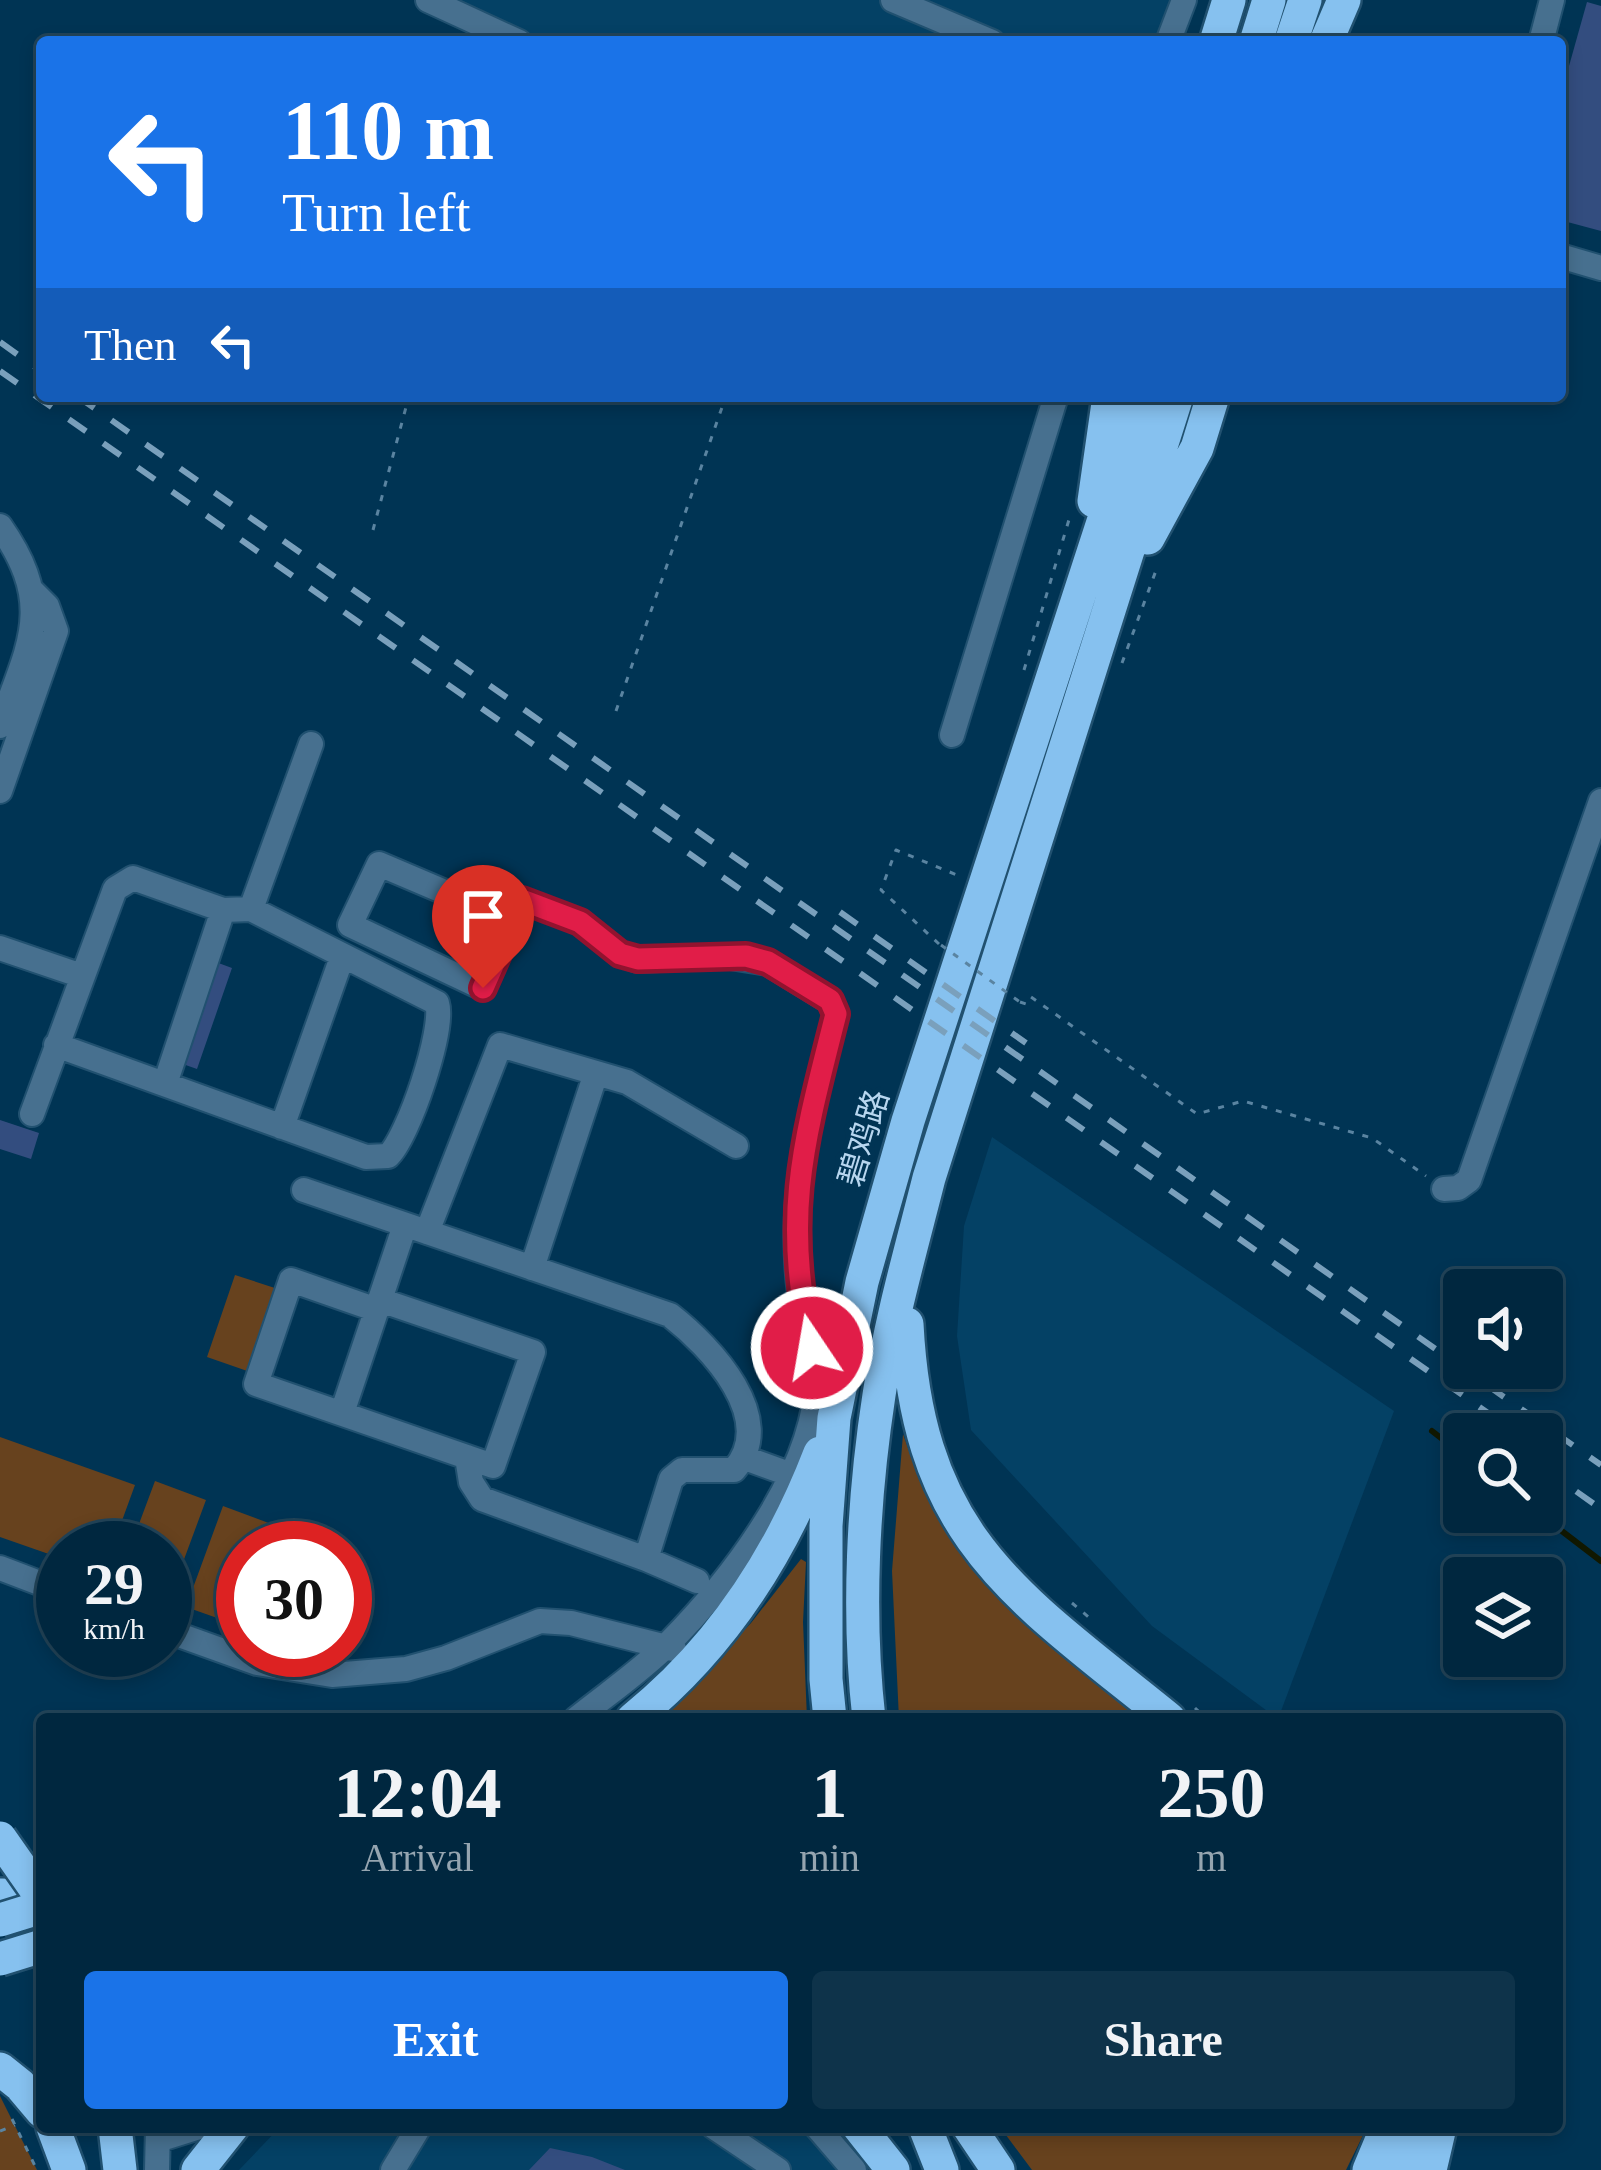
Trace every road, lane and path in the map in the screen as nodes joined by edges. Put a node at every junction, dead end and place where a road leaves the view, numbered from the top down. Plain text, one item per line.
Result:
1 (428, 0) edge
2 (893, 0) edge
3 (1184, 0) edge
4 (1229, 0) edge
5 (1269, 0) edge
6 (1305, 0) edge
7 (1344, 0) edge
8 (1552, 0) edge
9 (506, 36) edge
10 (978, 36) edge
11 (1170, 36) edge
12 (1218, 36) edge
13 (1258, 36) edge
14 (1293, 36) edge
15 (1329, 36) edge
16 (1543, 36) edge
17 (1566, 258) edge
18 (1601, 268) edge
19 (407, 402) edge
20 (724, 402) edge
21 (1054, 402) edge
22 (1109, 402) edge
23 (1143, 402) edge
24 (1175, 402) edge
25 (1211, 402) edge
26 (0, 526) edge
27 (373, 530) dead end
28 (32, 592) junction
29 (1094, 603) junction
30 (616, 711) dead end
31 (0, 726) edge
32 (952, 735) dead end
33 (311, 744) dead end
34 (0, 791) edge
35 (1601, 801) edge
36 (965, 880) dead end
37 (251, 909) junction
38 (223, 910) junction
39 (513, 921) junction
40 (0, 948) edge
41 (342, 957) junction
42 (82, 976) junction
43 (56, 1045) junction
44 (596, 1073) junction
45 (178, 1080) junction
46 (32, 1114) dead end
47 (282, 1127) junction
48 (736, 1146) dead end
49 (1444, 1189) joint
50 (304, 1190) dead end
51 (416, 1229) junction
52 (907, 1265) junction
53 (532, 1268) junction
54 (378, 1305) junction
55 (341, 1414) junction
56 (834, 1418) junction
57 (467, 1457) junction
58 (745, 1458) junction
59 (789, 1474) junction
60 (646, 1559) junction
61 (0, 1568) edge
62 (698, 1581) dead end
63 (36, 1582) edge
64 (1064, 1596) dead end
65 (1100, 1627) dead end
66 (192, 1640) edge
67 (665, 1647) junction
68 (699, 1658) junction
69 (1172, 1711) edge
70 (583, 1713) edge
71 (640, 1713) edge
72 (829, 1713) edge
73 (869, 1713) edge
74 (0, 1838) edge
75 (36, 1889) edge
76 (0, 1897) edge
77 (36, 1897) edge
78 (36, 1909) edge
79 (0, 1920) edge
80 (36, 1942) edge
81 (36, 1949) edge
82 (0, 1959) edge
83 (0, 2069) edge
84 (8, 2110) dead end
85 (28, 2118) edge
86 (0, 2131) edge
87 (54, 2133) edge
88 (117, 2133) edge
89 (159, 2133) edge
90 (227, 2133) edge
91 (415, 2133) edge
92 (723, 2133) edge
93 (826, 2133) edge
94 (857, 2133) edge
95 (927, 2133) edge
96 (969, 2133) edge
97 (971, 2133) edge
98 (1384, 2133) edge
99 (1413, 2133) edge
100 (1439, 2133) edge
101 (876, 2165) edge
102 (37, 2170) edge
103 (69, 2170) edge
104 (120, 2170) edge
105 (157, 2170) edge
106 (198, 2170) edge
107 (393, 2170) edge
108 (778, 2170) edge
109 (942, 2170) edge
110 (983, 2170) edge
111 (998, 2170) edge
112 (1369, 2170) edge
113 (1402, 2170) edge
114 (1430, 2170) edge

1 - 9 street
2 - 10 street
3 - 11 street
4 - 12 highway
5 - 13 highway
6 - 14 highway
7 - 15 highway
8 - 16 street
17 - 18 street
19 - 27 path
20 - 30 path
21 - 32 street
22 - 29 highway
23 - 29 highway
24 - 29 highway
25 - 29 highway
26 - 28 street
28 - 31 street
28 - 34 street
29 - 52 highway
29 - 56 highway, 碧鸡路
33 - 37 street
35 - 49 street
36 - 49 path, bridge
37 - 38 street
37 - 41 street
38 - 42 street
38 - 45 street
39 - 39 street
39 - 59 street
40 - 42 street
41 - 47 street
41 - 47 street
42 - 43 street
43 - 45 street
43 - 46 street
44 - 48 street
44 - 51 street
44 - 53 street
45 - 47 street
50 - 51 street
51 - 53 street
51 - 54 street
52 - 69 highway
52 - 73 highway
53 - 58 street
54 - 55 street
54 - 55 street
54 - 57 street
55 - 57 street
56 - 68 highway
56 - 72 highway, 碧鸡路
57 - 60 street
58 - 59 street
58 - 60 street
59 - 67 street
60 - 62 street
61 - 63 street
64 - 65 path
66 - 67 street
67 - 68 street
67 - 70 street
68 - 71 highway
74 - 75 highway, bridge
76 - 77 highway
76 - 80 street
78 - 79 highway, bridge
81 - 82 highway, bridge
83 - 85 highway
84 - 85 path
85 - 86 path
85 - 102 path
87 - 103 highway
88 - 104 highway
89 - 105 street
90 - 106 highway
91 - 107 street
92 - 108 street
93 - 101 street
94 - 101 highway
95 - 109 highway
96 - 110 highway
97 - 111 highway
98 - 112 highway
99 - 113 highway
100 - 114 highway

